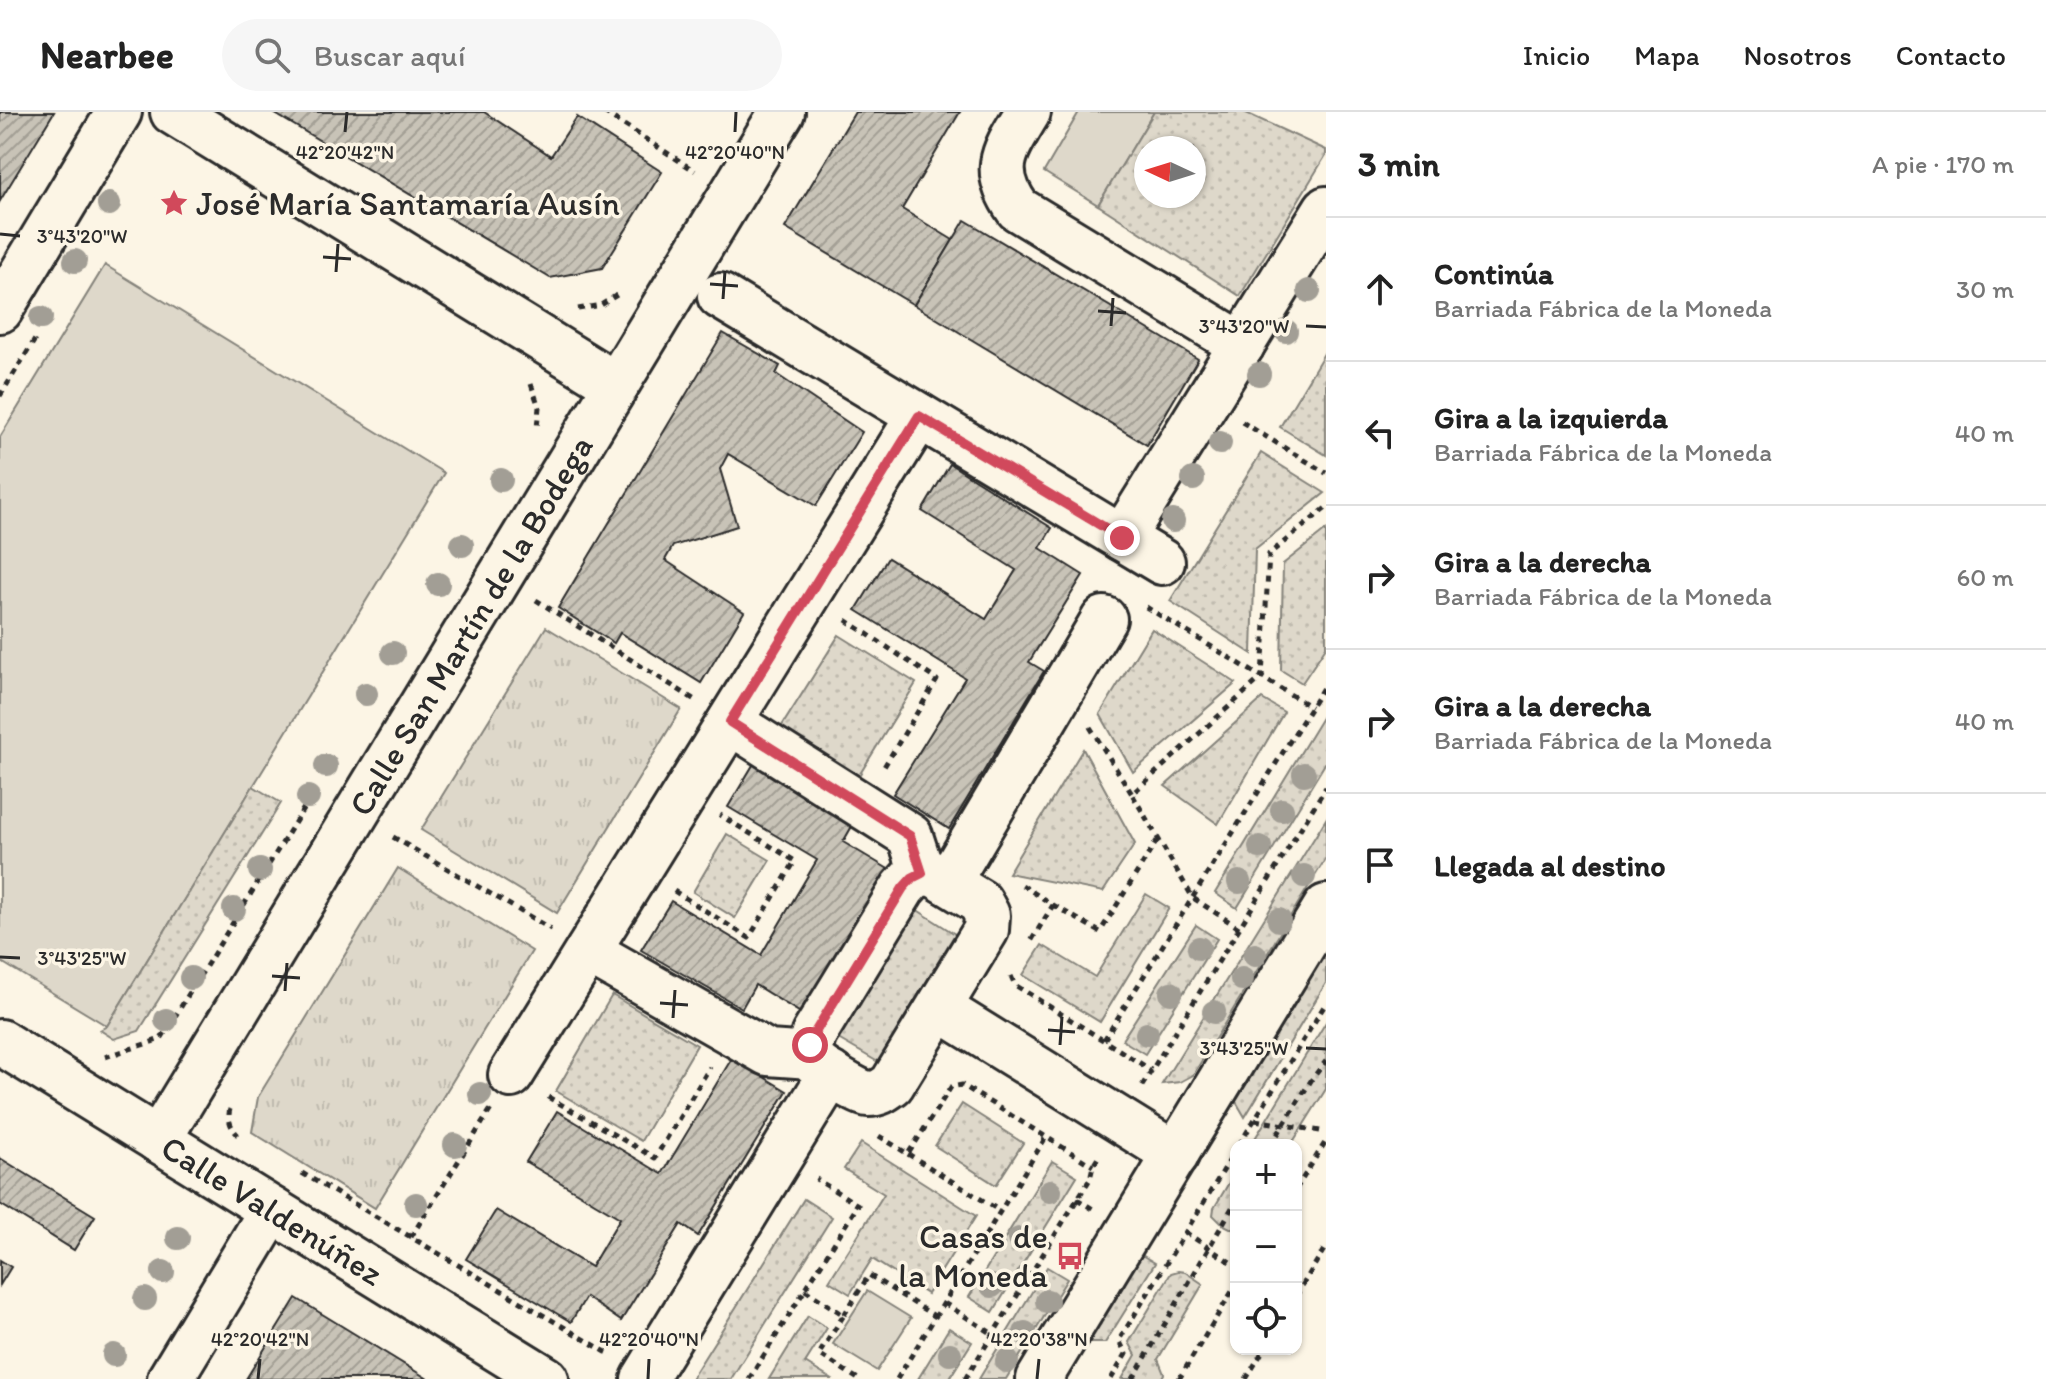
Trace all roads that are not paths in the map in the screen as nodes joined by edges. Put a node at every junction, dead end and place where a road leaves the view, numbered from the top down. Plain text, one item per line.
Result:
1 (119, 112) edge
2 (173, 112) edge
3 (782, 112) edge
4 (1028, 112) edge
5 (1326, 209) edge
6 (720, 296) dead end
7 (0, 310) edge
8 (1242, 345) junction
9 (616, 385) junction
10 (919, 416) junction
11 (1122, 538) junction
12 (1162, 562) dead end
13 (1121, 610) road end
14 (730, 722) junction
15 (935, 878) junction
16 (1326, 907) edge
17 (588, 951) junction
18 (939, 1008) junction
19 (0, 1042) edge
20 (821, 1065) junction
21 (511, 1075) road end
22 (158, 1140) junction
23 (1176, 1155) junction
24 (272, 1210) junction
25 (630, 1367) edge
26 (170, 1379) edge
27 (546, 1379) edge
28 (1039, 1379) edge

1 - 7 street
2 - 9 street
3 - 9 street, Calle San Martín de la Bodega
4 - 8 street
5 - 8 street
6 - 10 street
8 - 11 street
9 - 22 street, Calle San Martín de la Bodega
10 - 11 street
10 - 14 street
11 - 12 street
13 - 15 street
14 - 15 street
14 - 17 street
15 - 18 street
15 - 20 street
16 - 23 street
17 - 20 street
17 - 21 street
18 - 20 street
18 - 23 street
19 - 22 street, Calle Valdenúñez
20 - 25 street
22 - 24 street, Calle Valdenúñez
23 - 28 street
24 - 26 street
24 - 27 street, Calle Valdenúñez

